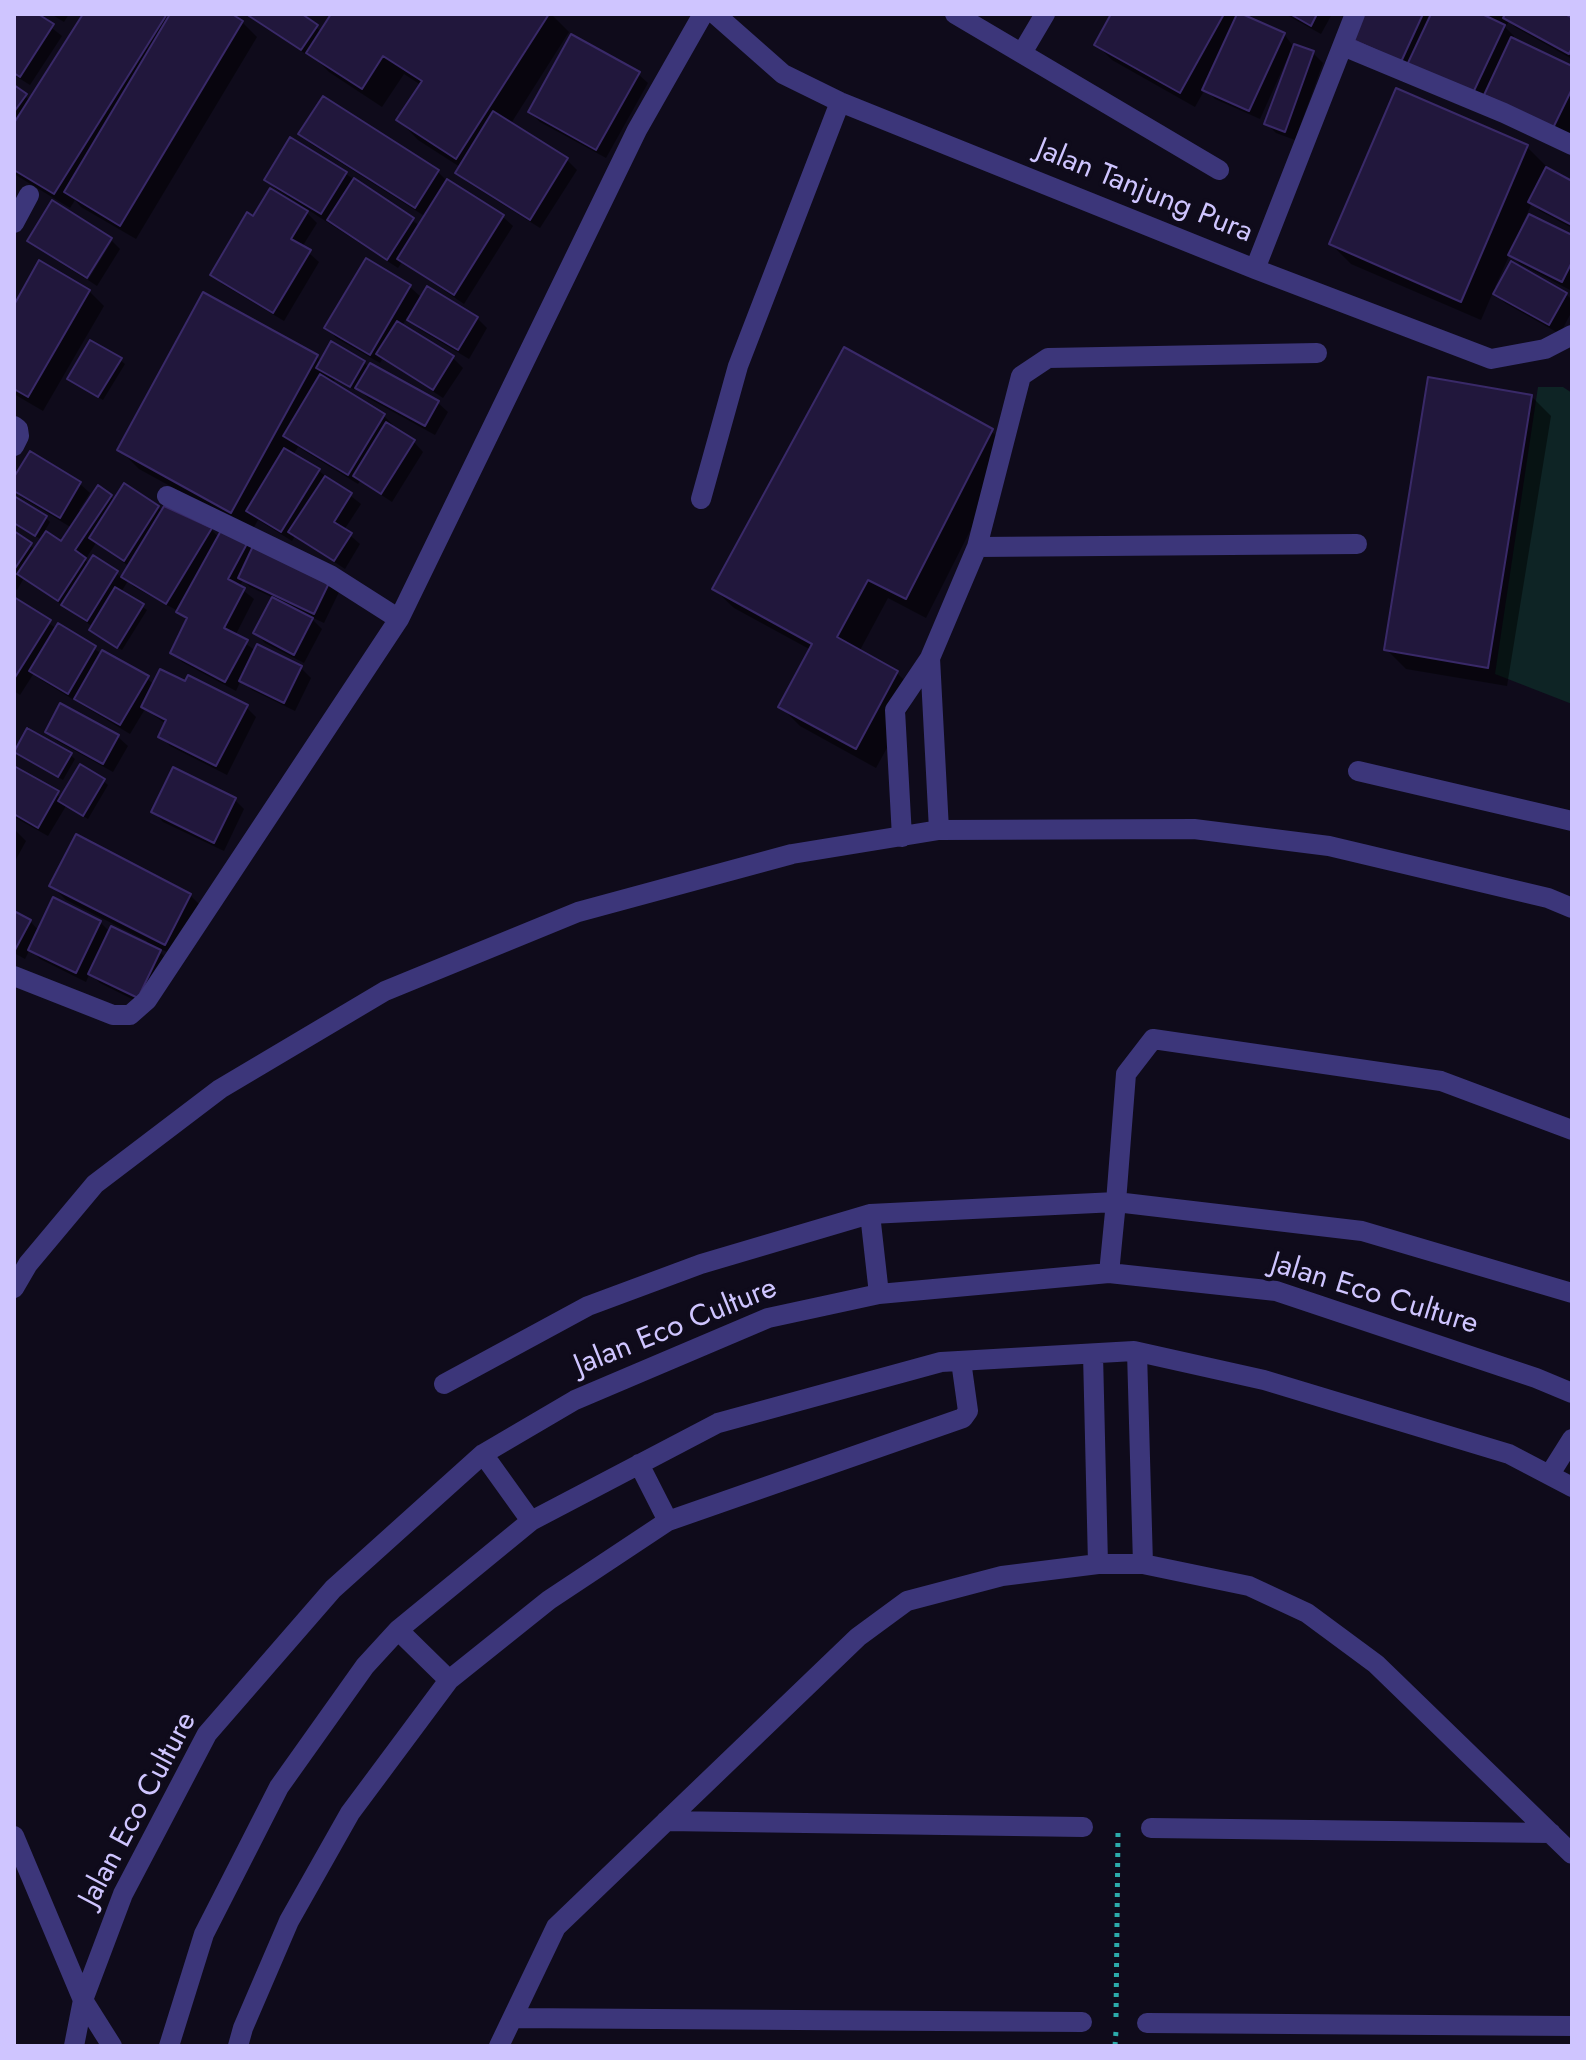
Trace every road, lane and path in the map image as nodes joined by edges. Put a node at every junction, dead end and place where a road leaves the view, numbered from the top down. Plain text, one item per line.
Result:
1 (703, 14) edge
2 (715, 14) edge
3 (955, 14) edge
4 (1045, 14) edge
5 (1355, 14) edge
6 (1343, 46) junction
7 (1022, 53) junction
8 (840, 102) junction
9 (1572, 145) edge
10 (1219, 170) dead end
11 (29, 195) dead end
12 (14, 223) edge
13 (1255, 269) junction
14 (1572, 335) edge
15 (1317, 353) dead end
16 (14, 426) edge
17 (14, 446) edge
18 (167, 496) dead end
19 (701, 499) dead end
20 (1357, 544) dead end
21 (977, 547) junction
22 (399, 619) junction
23 (930, 658) junction
24 (1358, 771) dead end
25 (1572, 821) edge
26 (939, 830) junction
27 (902, 837) junction
28 (1572, 908) edge
29 (14, 976) edge
30 (1572, 1130) edge
31 (1116, 1202) junction
32 (870, 1214) junction
33 (1109, 1273) junction
34 (14, 1288) edge
35 (1572, 1293) edge
36 (879, 1294) junction
37 (1137, 1352) junction
38 (1093, 1354) junction
39 (961, 1361) junction
40 (444, 1384) dead end
41 (1572, 1393) edge
42 (1572, 1439) edge
43 (483, 1454) junction
44 (639, 1464) junction
45 (1550, 1474) junction
46 (1572, 1487) edge
47 (531, 1521) junction
48 (668, 1521) junction
49 (1098, 1564) junction
50 (1143, 1564) junction
51 (398, 1630) junction
52 (449, 1680) junction
53 (666, 1821) junction
54 (1083, 1827) joint
55 (1119, 1827) junction
56 (1151, 1828) joint
57 (1551, 1833) junction
58 (14, 1836) edge
59 (1572, 1854) edge
60 (83, 2000) junction
61 (513, 2018) junction
62 (1082, 2022) dead end
63 (1147, 2023) dead end
64 (1572, 2026) edge
65 (74, 2046) edge
66 (112, 2046) edge
67 (169, 2046) edge
68 (238, 2046) edge
69 (499, 2046) edge
70 (1115, 2046) edge

1 - 22 street
2 - 8 street, Jalan Tanjung Pura
3 - 7 street
4 - 7 street
5 - 6 street
6 - 9 street
6 - 13 street
7 - 10 street
8 - 13 street, Jalan Tanjung Pura
8 - 19 street
11 - 12 street
13 - 14 street, Jalan Tanjung Pura
15 - 21 street
16 - 17 street
18 - 22 street
20 - 21 street
21 - 23 street
22 - 29 street
23 - 26 street
23 - 27 street
24 - 25 street
26 - 27 street
26 - 28 street
27 - 34 street
30 - 31 street
31 - 32 street
31 - 33 street
31 - 35 street
32 - 36 street
32 - 40 street
33 - 36 street, Jalan Eco Culture
33 - 41 street, Jalan Eco Culture
36 - 43 street, Jalan Eco Culture
37 - 38 street
37 - 45 street
37 - 50 street
38 - 39 street
38 - 49 street
39 - 44 street
39 - 48 street
42 - 45 street
43 - 47 street
43 - 60 street, Jalan Eco Culture
44 - 47 street
44 - 48 street
45 - 46 street
47 - 51 street
48 - 52 street
49 - 50 street
49 - 53 street
50 - 57 street
51 - 52 street
51 - 67 street
52 - 68 street
53 - 54 street
53 - 61 street
54 - 55 path
55 - 56 path
55 - 70 path
56 - 57 street
57 - 59 street
58 - 60 street, Jalan Eco Culture
60 - 65 street
60 - 66 street, Jalan Eco Culture
61 - 62 street
61 - 69 street
63 - 64 street

